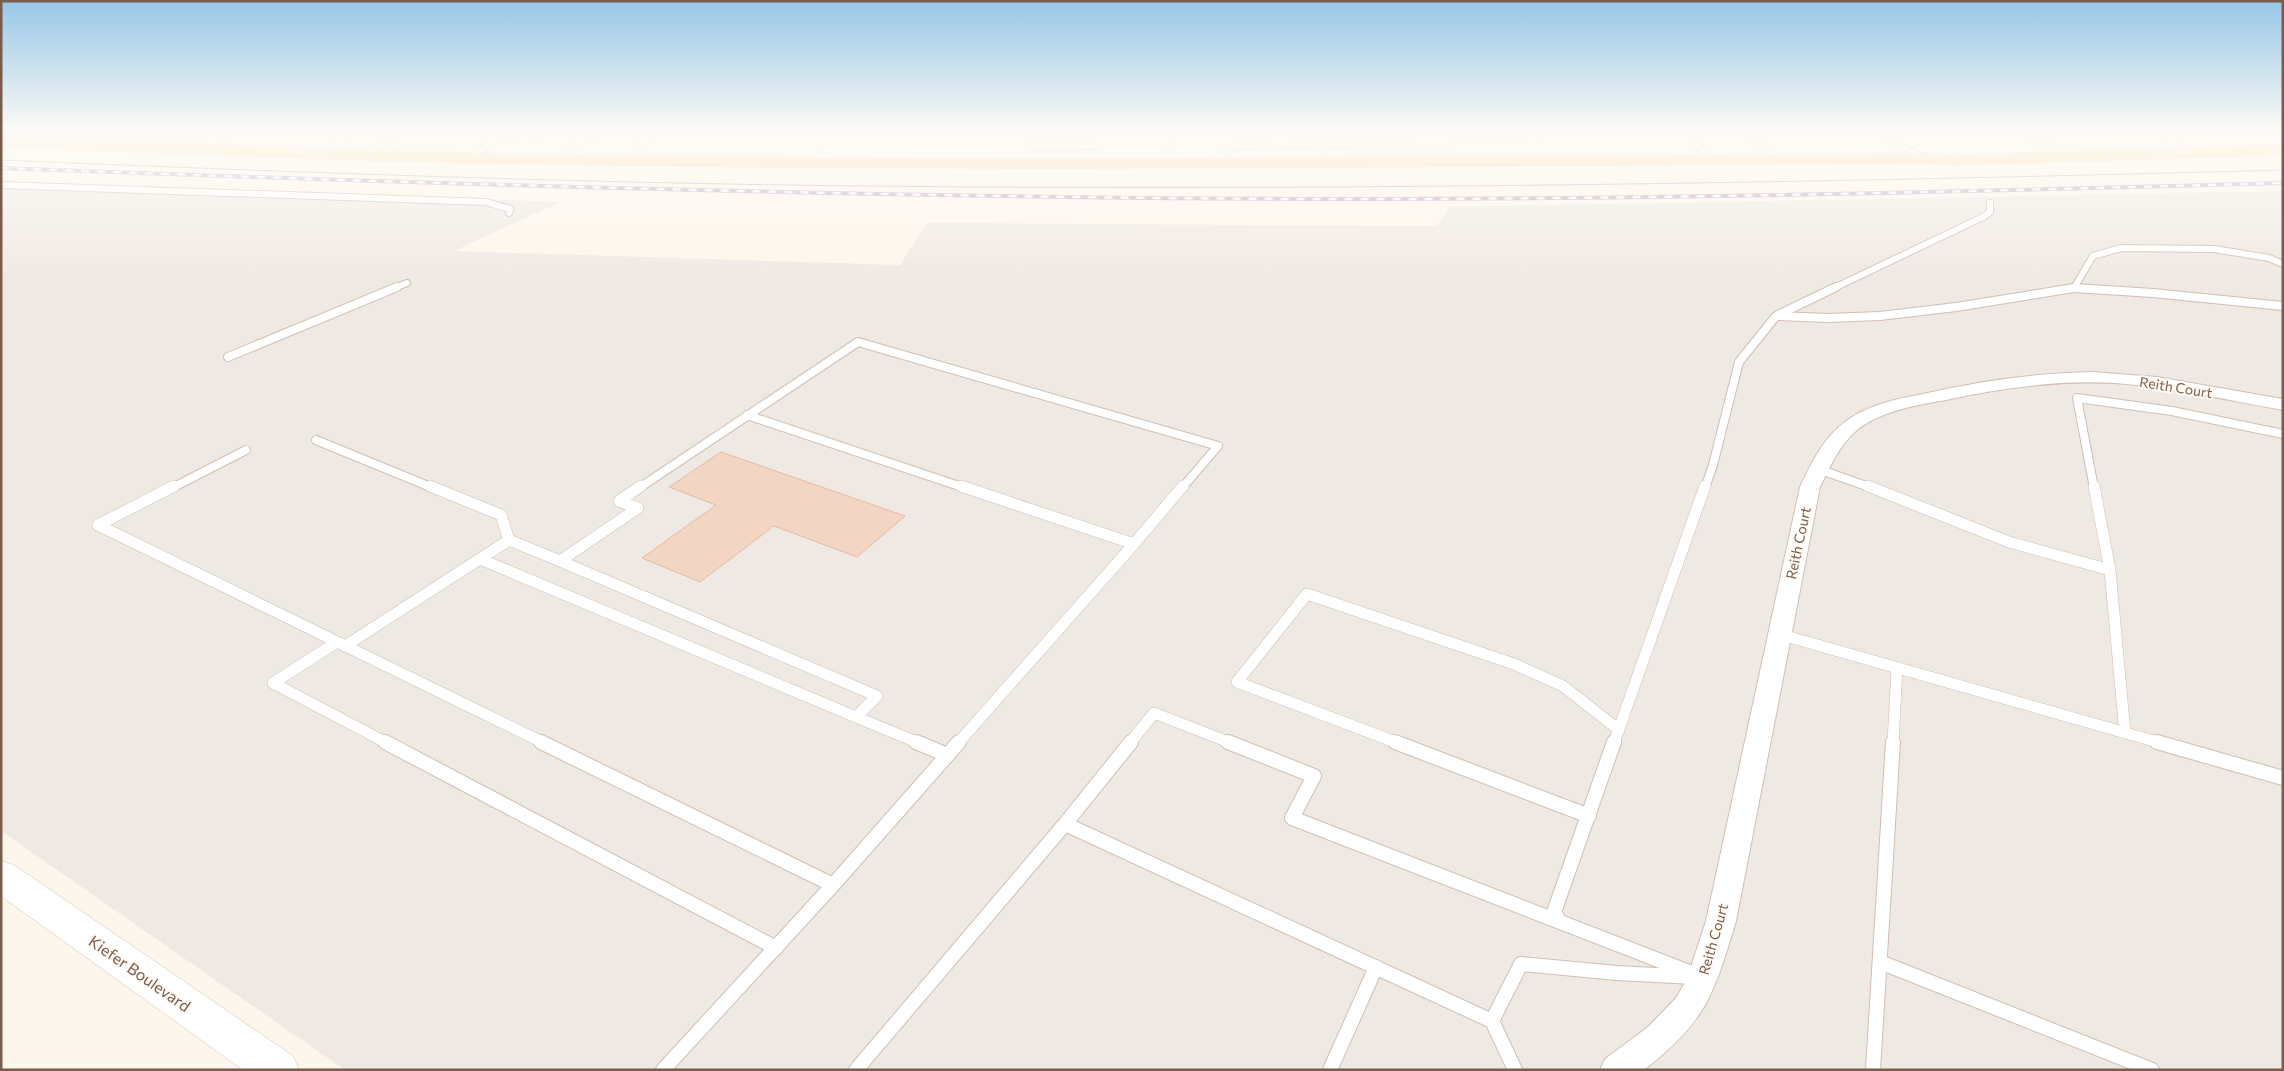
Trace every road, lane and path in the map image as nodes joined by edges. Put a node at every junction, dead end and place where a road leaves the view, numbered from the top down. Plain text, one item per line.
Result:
1 (1, 185) edge
2 (1990, 203) dead end
3 (509, 213) dead end
4 (2283, 264) edge
5 (407, 282) dead end
6 (2074, 288) junction
7 (2283, 306) edge
8 (1776, 316) junction
9 (228, 357) dead end
10 (2283, 406) edge
11 (747, 415) junction
12 (2283, 434) edge
13 (316, 440) dead end
14 (246, 450) dead end
15 (1818, 469) junction
16 (509, 540) junction
17 (1134, 544) junction
18 (480, 559) junction
19 (560, 561) junction
20 (2110, 570) junction
21 (1779, 634) junction
22 (341, 644) junction
23 (1897, 668) junction
24 (856, 717) junction
25 (1619, 730) junction
26 (2125, 733) junction
27 (947, 755) junction
28 (2283, 778) edge
29 (1589, 816) junction
30 (1065, 824) junction
31 (1, 876) edge
32 (833, 885) junction
33 (1560, 922) junction
34 (776, 948) junction
35 (1880, 962) junction
36 (1376, 967) junction
37 (1703, 977) junction
38 (1492, 1021) junction
39 (278, 1070) edge
40 (663, 1070) edge
41 (856, 1070) edge
42 (1330, 1070) edge
43 (1515, 1070) edge
44 (1617, 1070) edge
45 (1873, 1070) edge
46 (2152, 1070) edge

1 - 3 lane
2 - 8 lane
4 - 6 lane
5 - 9 lane
6 - 7 lane
6 - 8 lane
8 - 25 lane
10 - 15 street, Reith Court
11 - 17 lane
11 - 17 lane
11 - 19 lane
12 - 20 lane
13 - 16 lane
14 - 22 lane
15 - 20 lane
15 - 21 street, Reith Court
16 - 18 lane
16 - 19 lane
17 - 27 lane
18 - 22 lane
18 - 24 lane
19 - 24 lane
20 - 26 lane
21 - 23 lane
21 - 37 street, Reith Court
22 - 32 lane
22 - 34 lane
23 - 26 lane
23 - 35 lane
24 - 27 lane
25 - 29 lane
25 - 29 lane
26 - 28 lane
27 - 32 lane
29 - 33 lane
30 - 33 lane
30 - 36 lane
30 - 41 lane
31 - 39 street, Kiefer Boulevard
32 - 34 lane
33 - 37 lane
34 - 40 lane
35 - 45 lane
35 - 46 lane
36 - 38 lane
36 - 42 lane
37 - 38 lane
37 - 44 street, Reith Court
38 - 43 lane

